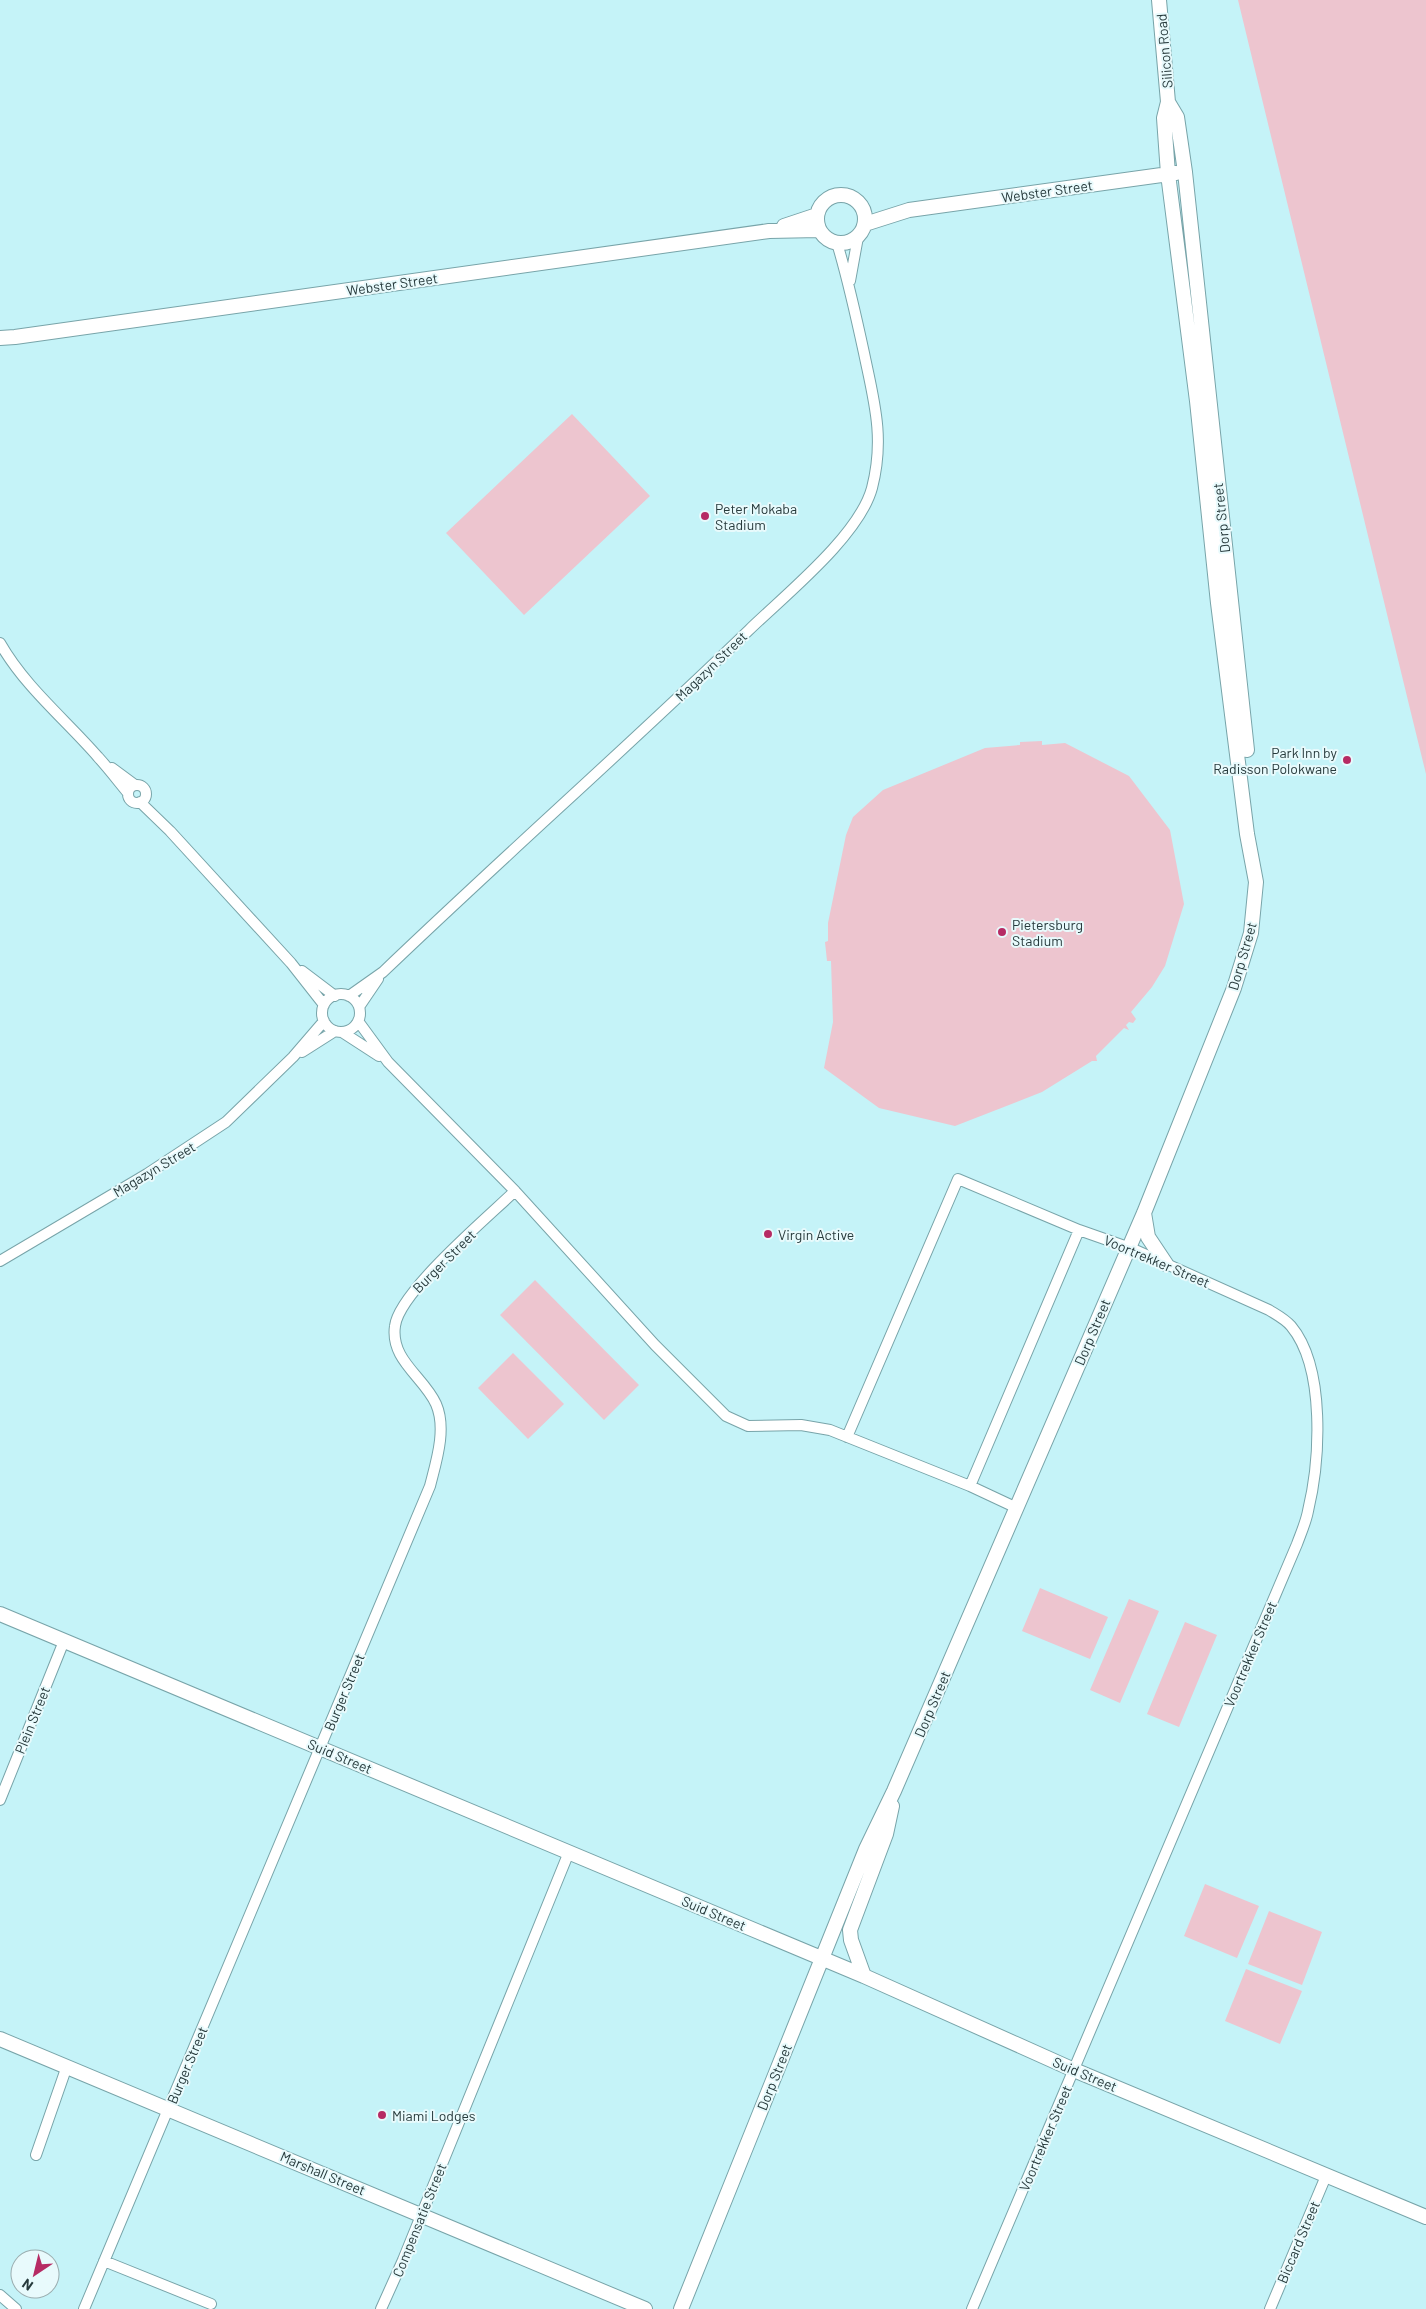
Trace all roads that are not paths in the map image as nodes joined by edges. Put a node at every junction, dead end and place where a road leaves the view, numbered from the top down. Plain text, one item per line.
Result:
1 (1159, 0) edge
2 (1168, 102) junction
3 (1185, 172) junction
4 (1168, 174) junction
5 (863, 209) junction
6 (909, 210) junction
7 (817, 215) junction
8 (865, 224) junction
9 (819, 230) junction
10 (769, 231) junction
11 (858, 237) junction
12 (837, 243) junction
13 (850, 285) junction
14 (0, 338) edge
15 (15, 338) junction
16 (0, 343) edge
17 (1202, 400) junction
18 (0, 643) edge
19 (98, 756) junction
20 (135, 785) junction
21 (128, 793) junction
22 (143, 800) junction
23 (291, 963) junction
24 (383, 972) junction
25 (335, 996) junction
26 (349, 996) junction
27 (324, 1006) junction
28 (359, 1007) junction
29 (324, 1021) junction
30 (358, 1021) junction
31 (338, 1032) junction
32 (293, 1057) junction
33 (388, 1062) junction
34 (515, 1191) junction
35 (1144, 1212) junction
36 (1079, 1230) junction
37 (1128, 1247) junction
38 (0, 1261) edge
39 (1166, 1264) junction
40 (847, 1437) junction
41 (970, 1486) junction
42 (1017, 1508) junction
43 (0, 1614) edge
44 (64, 1640) junction
45 (320, 1748) junction
46 (894, 1791) junction
47 (0, 1800) edge
48 (569, 1852) junction
49 (821, 1959) junction
50 (864, 1976) junction
51 (0, 2039) edge
52 (67, 2066) junction
53 (1074, 2070) junction
54 (168, 2109) junction
55 (36, 2155) dead end
56 (1326, 2176) junction
57 (421, 2214) junction
58 (1426, 2217) edge
59 (104, 2261) junction
60 (0, 2295) edge
61 (211, 2304) dead end
62 (16, 2309) edge
63 (84, 2309) edge
64 (381, 2309) edge
65 (645, 2309) edge
66 (681, 2309) edge
67 (972, 2309) edge
68 (1270, 2309) edge

1 - 2 street, Silicon Road
2 - 3 street, Silicon Road
2 - 4 street, Silicon Road
3 - 4 street, Webster Street
3 - 17 street, Dorp Street
4 - 6 street, Webster Street
4 - 17 street, Dorp Street
5 - 6 street, Webster Street
5 - 7 street
5 - 8 street
6 - 8 street, Webster Street
7 - 9 street
7 - 10 street, Webster Street
8 - 11 street
9 - 10 street, Webster Street
9 - 12 street
10 - 15 street, Webster Street
11 - 12 street
11 - 13 street, Magazyn Street
12 - 13 street, Magazyn Street
13 - 24 street, Magazyn Street
14 - 15 street, Webster Street
15 - 16 street, Webster Street
17 - 35 street, Dorp Street
18 - 19 street
19 - 20 street
19 - 21 street
20 - 21 street
20 - 22 street
21 - 22 street
22 - 23 street
23 - 25 street
23 - 27 street
24 - 26 street, Magazyn Street
24 - 28 street, Magazyn Street
25 - 26 street
25 - 27 street
26 - 28 street
27 - 29 street
28 - 30 street
29 - 31 street
29 - 32 street, Magazyn Street
30 - 31 street
30 - 33 street
31 - 32 street, Magazyn Street
31 - 33 street
32 - 38 street, Magazyn Street
33 - 34 street
34 - 40 street
34 - 45 street, Burger Street
35 - 37 street, Dorp Street
35 - 39 street
36 - 37 street, Voortrekker Street
36 - 40 street, Voortrekker Street
36 - 41 street
37 - 39 street, Voortrekker Street
37 - 42 street, Dorp Street
39 - 53 street, Voortrekker Street
40 - 41 street
41 - 42 street
42 - 46 street, Dorp Street
43 - 44 street, Suid Street
44 - 45 street, Suid Street
44 - 47 street, Plein Street
45 - 48 street, Suid Street
45 - 54 street, Burger Street
46 - 49 street, Dorp Street
46 - 50 street, Dorp Street
48 - 49 street, Suid Street
48 - 57 street, Compensatie Street
49 - 50 street, Suid Street
49 - 66 street, Dorp Street
50 - 53 street, Suid Street
51 - 52 street, Marshall Street
52 - 54 street, Marshall Street
52 - 55 street
53 - 56 street, Suid Street
53 - 67 street, Voortrekker Street
54 - 57 street, Marshall Street
54 - 59 street, Burger Street
56 - 58 street, Suid Street
56 - 68 street, Biccard Street
57 - 64 street, Compensatie Street
57 - 65 street, Marshall Street
59 - 61 street
59 - 63 street, Burger Street
60 - 62 street

